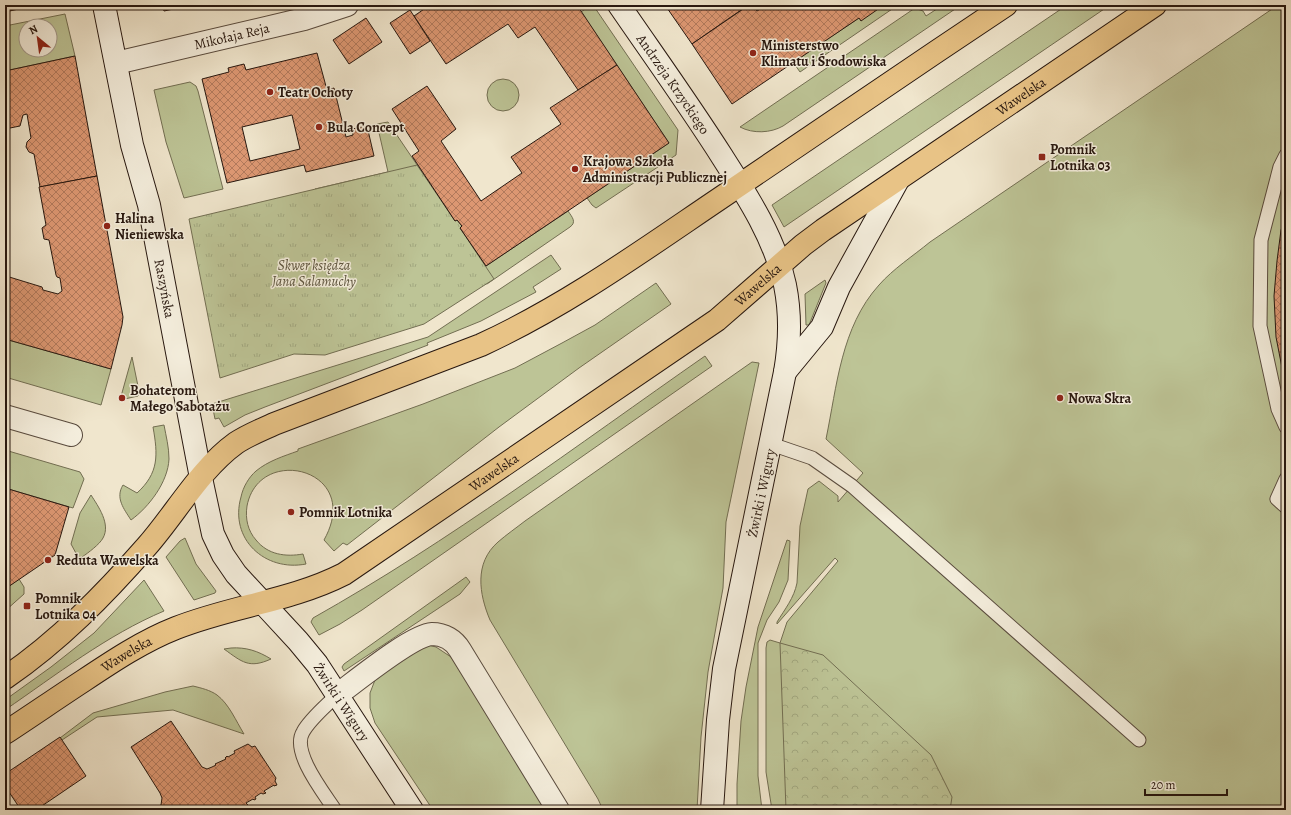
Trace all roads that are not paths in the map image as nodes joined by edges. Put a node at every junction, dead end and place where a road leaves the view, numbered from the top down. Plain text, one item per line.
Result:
1 (104, 5) edge
2 (347, 5) edge
3 (619, 5) edge
4 (1006, 5) edge
5 (1156, 5) edge
6 (116, 63) junction
7 (1286, 155) edge
8 (898, 180) junction
9 (740, 184) junction
10 (780, 265) junction
11 (785, 372) junction
12 (5, 416) edge
13 (1286, 426) edge
14 (71, 435) dead end
15 (771, 444) junction
16 (201, 478) junction
17 (1286, 479) edge
18 (1286, 507) edge
19 (262, 602) junction
20 (5, 678) edge
21 (337, 695) junction
22 (5, 733) edge
23 (1139, 740) dead end
24 (335, 810) edge
25 (412, 810) edge
26 (558, 810) edge
27 (712, 810) edge

1 - 6 main road, Raszyńska
2 - 6 main road, Mikołaja Reja
3 - 9 main road, Andrzeja Krzyckiego
4 - 9 main road
5 - 8 main road, Wawelska
6 - 16 main road, Raszyńska
7 - 13 lane
8 - 10 main road, Wawelska
8 - 11 main road
9 - 10 main road, Żwirki i Wigury
9 - 16 main road
10 - 11 main road, Żwirki i Wigury
10 - 19 main road, Wawelska
11 - 15 main road, Żwirki i Wigury
12 - 14 main road
15 - 23 lane
15 - 27 main road, Żwirki i Wigury
16 - 19 main road, Raszyńska
16 - 20 main road
17 - 18 lane
19 - 21 main road, Żwirki i Wigury
19 - 22 main road, Wawelska
21 - 24 lane
21 - 25 main road, Żwirki i Wigury
21 - 26 main road

